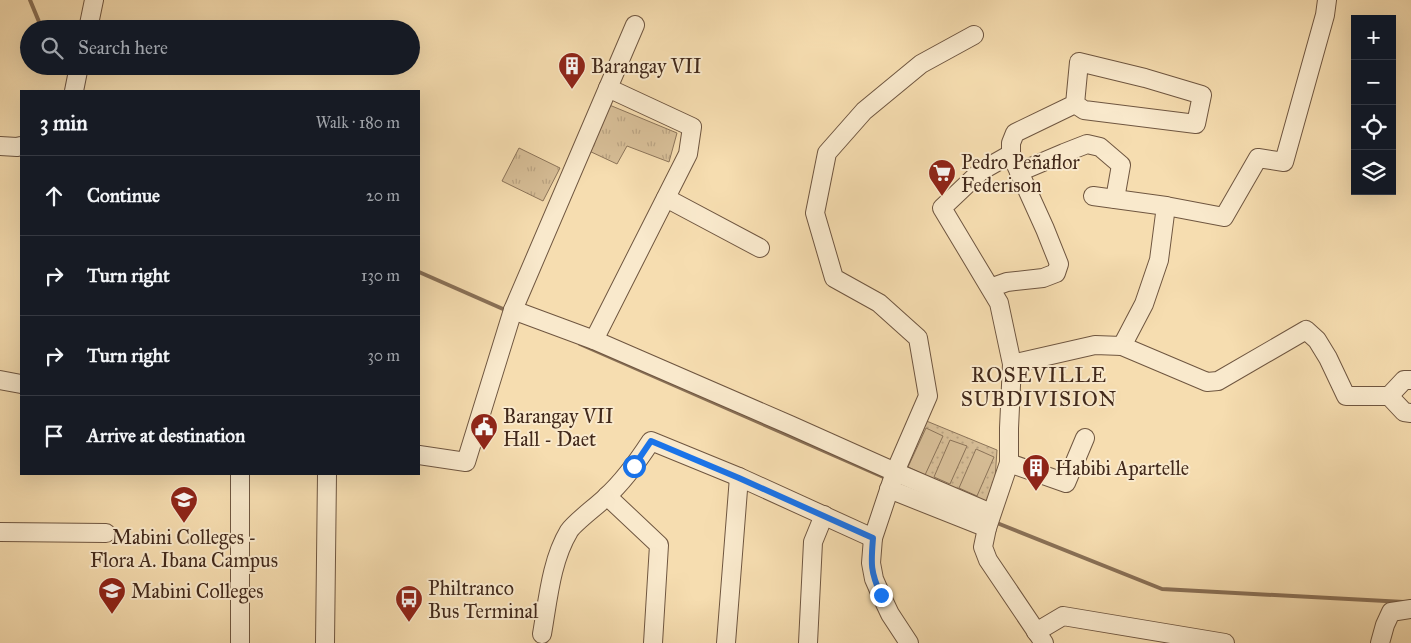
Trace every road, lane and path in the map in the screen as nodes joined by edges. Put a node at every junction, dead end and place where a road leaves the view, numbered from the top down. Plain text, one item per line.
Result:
1 (94, 0) edge
2 (1327, 0) edge
3 (90, 20) edge
4 (635, 25) dead end
5 (974, 35) dead end
6 (78, 75) edge
7 (608, 88) junction
8 (74, 90) edge
9 (1075, 104) junction
10 (0, 146) edge
11 (20, 146) edge
12 (1011, 154) junction
13 (1019, 172) junction
14 (1093, 196) dead end
15 (666, 198) junction
16 (1115, 198) junction
17 (1166, 206) junction
18 (760, 248) dead end
19 (990, 288) junction
20 (513, 310) junction
21 (594, 340) junction
22 (1122, 346) junction
23 (1012, 364) junction
24 (0, 380) edge
25 (1411, 380) edge
26 (20, 384) edge
27 (1388, 396) junction
28 (1411, 413) edge
29 (1086, 438) dead end
30 (420, 455) edge
31 (1009, 464) junction
32 (240, 475) edge
33 (327, 475) edge
34 (739, 478) junction
35 (892, 480) junction
36 (607, 496) junction
37 (824, 515) junction
38 (989, 520) junction
39 (0, 532) edge
40 (106, 533) dead end
41 (873, 538) junction
42 (1411, 609) edge
43 (542, 634) dead end
44 (1040, 638) edge
45 (240, 643) edge
46 (325, 643) edge
47 (653, 643) edge
48 (726, 643) edge
49 (808, 643) edge
50 (909, 643) edge
51 (1224, 643) edge
52 (1380, 643) edge

1 - 3 street
2 - 17 street
4 - 7 street
5 - 35 street
6 - 8 street
7 - 15 street
7 - 20 street
9 - 9 street
9 - 12 street
10 - 11 street
12 - 13 street
12 - 19 street
13 - 16 street
13 - 19 street
14 - 16 street
15 - 18 street
15 - 21 street
16 - 17 street
17 - 22 street
19 - 23 street
20 - 21 street
20 - 30 street
21 - 35 street
22 - 23 street
22 - 27 street
23 - 31 street
24 - 26 street
25 - 27 street
27 - 28 street
29 - 31 street
31 - 38 street
32 - 45 street
33 - 46 street
34 - 36 street
34 - 37 street
34 - 48 street
35 - 38 street
35 - 41 street
36 - 43 street
36 - 47 street
37 - 41 street
37 - 49 street
38 - 44 street
39 - 40 street
41 - 50 street
42 - 52 street
44 - 51 street

